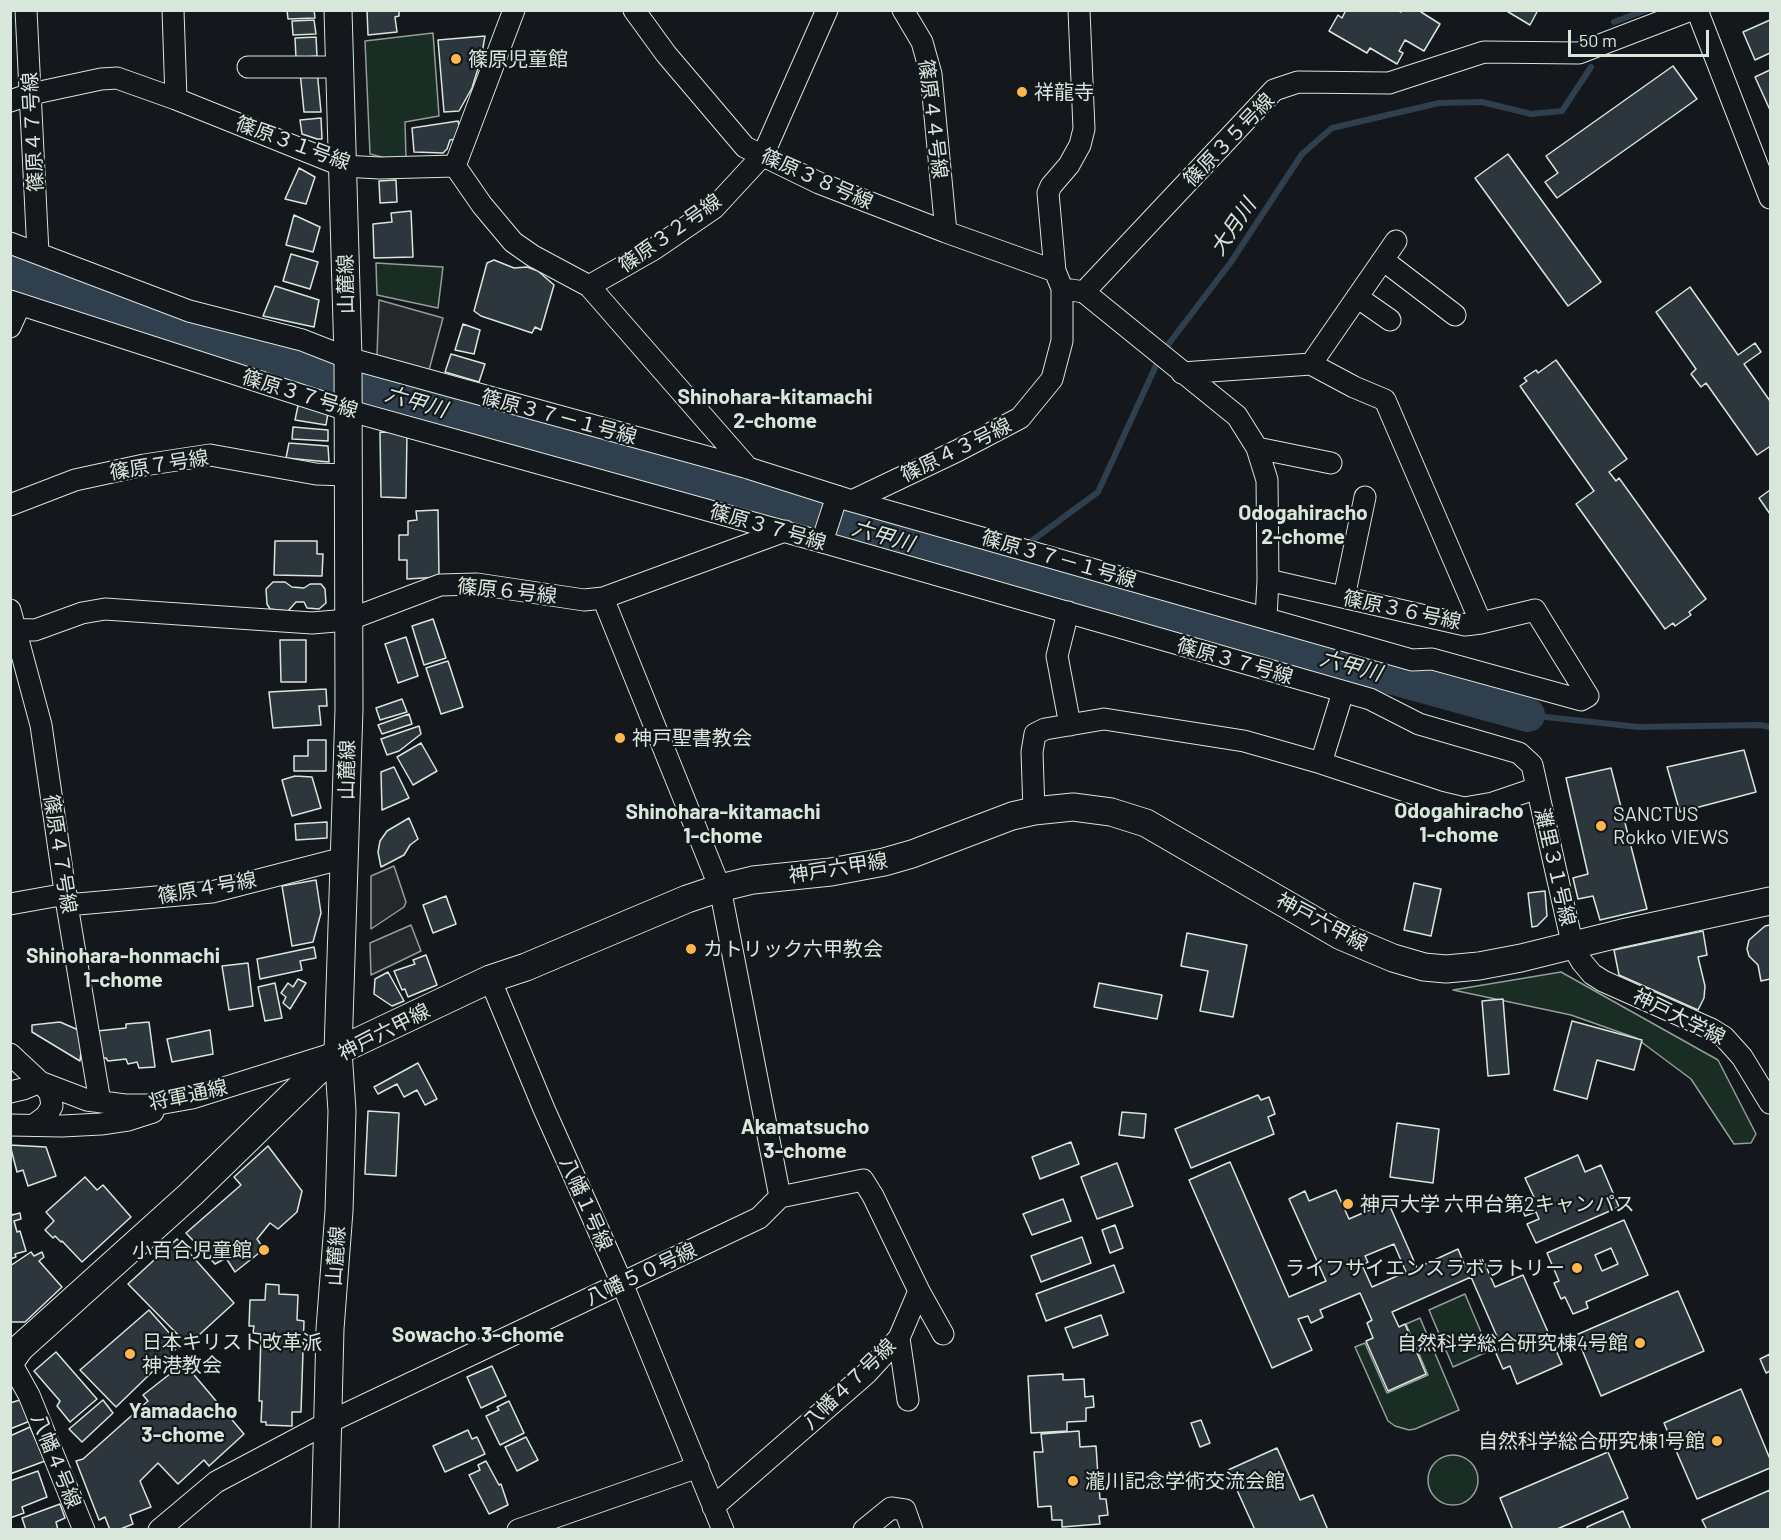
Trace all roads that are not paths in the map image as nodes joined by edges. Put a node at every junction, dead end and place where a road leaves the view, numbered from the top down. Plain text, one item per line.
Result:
1 (26, 10) edge
2 (173, 10) edge
3 (338, 10) edge
4 (514, 10) edge
5 (634, 10) edge
6 (827, 10) edge
7 (903, 10) edge
8 (1079, 10) edge
9 (1691, 10) edge
10 (1697, 10) edge
11 (248, 67) dead end
12 (340, 67) junction
13 (31, 94) junction
14 (176, 99) junction
15 (10, 101) edge
16 (763, 154) junction
17 (343, 166) junction
18 (455, 166) junction
19 (1770, 198) edge
20 (946, 232) junction
21 (1396, 241) dead end
22 (10, 243) edge
23 (38, 253) junction
24 (1383, 260) junction
25 (1059, 279) junction
26 (589, 286) junction
27 (1084, 292) junction
28 (1357, 297) junction
29 (15, 303) edge
30 (1455, 315) dead end
31 (1390, 320) dead end
32 (10, 327) edge
33 (348, 358) junction
34 (1311, 364) junction
35 (1182, 373) junction
36 (347, 410) junction
37 (1257, 448) junction
38 (1331, 463) dead end
39 (748, 468) junction
40 (347, 475) junction
41 (1365, 497) dead end
42 (844, 498) junction
43 (10, 506) edge
44 (785, 531) junction
45 (822, 542) junction
46 (1268, 580) junction
47 (1344, 597) junction
48 (603, 598) junction
49 (10, 610) edge
50 (1068, 612) junction
51 (1266, 618) junction
52 (348, 620) junction
53 (1481, 623) junction
54 (14, 629) edge
55 (1343, 692) junction
56 (1588, 696) joint
57 (1070, 725) junction
58 (1321, 763) junction
59 (1537, 788) junction
60 (1034, 811) junction
61 (344, 858) junction
62 (720, 888) junction
63 (67, 899) junction
64 (1770, 901) edge
65 (10, 904) edge
66 (1573, 947) junction
67 (490, 979) junction
68 (338, 1051) junction
69 (10, 1054) edge
70 (40, 1082) junction
71 (10, 1092) edge
72 (100, 1102) junction
73 (165, 1103) junction
74 (1770, 1103) edge
75 (10, 1125) edge
76 (34, 1125) junction
77 (780, 1197) junction
78 (622, 1283) junction
79 (919, 1291) junction
80 (943, 1334) dead end
81 (899, 1338) junction
82 (11, 1361) edge
83 (908, 1401) dead end
84 (329, 1422) junction
85 (698, 1467) junction
86 (713, 1506) junction
87 (908, 1520) edge
88 (84, 1530) edge
89 (159, 1530) edge
90 (325, 1530) edge
91 (518, 1530) edge
92 (723, 1530) edge
93 (864, 1530) edge

1 - 13 street, 篠原４７号線
2 - 14 street
3 - 12 main road, 山麓線
4 - 18 street
5 - 16 street, 篠原３８号線
6 - 16 street, 篠原３２号線
7 - 20 street, 篠原４４号線
8 - 25 street, 篠原４３号線
9 - 27 street, 篠原３５号線
10 - 19 street
11 - 12 street
12 - 17 main road, 山麓線
13 - 14 street, 篠原３１号線
13 - 15 street, 篠原３１号線
13 - 23 street, 篠原４７号線
14 - 17 street, 篠原３１号線
16 - 20 street, 篠原３８号線
16 - 26 street, 篠原３２号線
17 - 18 street, 篠原３１号線
17 - 33 main road, 山麓線
18 - 26 street
20 - 25 street, 篠原３８号線
21 - 24 street
22 - 23 street, 篠原３７－１号線
23 - 33 street, 篠原３７－１号線
24 - 28 street
24 - 30 street
25 - 27 street, 篠原３８号線
25 - 42 street, 篠原４３号線
26 - 39 street
27 - 35 street, 篠原３８号線
28 - 31 street
28 - 34 street
29 - 32 street
29 - 36 street, 篠原３７号線
33 - 36 main road, 山麓線
33 - 39 street, 篠原３７－１号線
34 - 35 street
34 - 53 street
35 - 37 street, 篠原３８号線
36 - 40 main road, 山麓線
36 - 44 street, 篠原３７号線
37 - 38 street
37 - 46 street, 篠原３８号線
39 - 42 street, 篠原３７－１号線
40 - 43 street, 篠原７号線
40 - 52 main road, 山麓線
41 - 47 street
42 - 45 street
42 - 51 street, 篠原３７－１号線
44 - 45 street, 篠原３７号線
44 - 48 street, 篠原６号線
45 - 50 street, 篠原３７号線
46 - 47 street, 篠原３６号線
46 - 51 street, 篠原３８号線
47 - 53 street, 篠原３６号線
48 - 52 street, 篠原６号線
48 - 62 street
49 - 54 street, 篠原４７号線
50 - 55 street, 篠原３７号線
50 - 57 street
51 - 56 street, 篠原３７－１号線
52 - 54 street, 篠原６号線
52 - 61 main road, 山麓線
53 - 56 street, 篠原３６号線
54 - 63 street, 篠原４７号線
55 - 58 street
55 - 59 street, 篠原３７号線
57 - 58 street
57 - 60 street
58 - 59 street
59 - 66 street, 灘里３１号線
60 - 62 main road, 神戸六甲線
60 - 66 main road, 神戸六甲線
61 - 63 street, 篠原４号線
61 - 68 main road, 山麓線
62 - 67 main road, 神戸六甲線
62 - 77 street
63 - 65 street, 篠原４号線
63 - 72 street, 篠原４７号線
64 - 66 main road, 神戸六甲線
66 - 74 street, 神戸大学線
67 - 68 main road, 神戸六甲線
67 - 78 street, 八幡１号線
68 - 73 street, 将軍通線
68 - 82 main road, 神戸六甲線
68 - 84 main road, 山麓線
69 - 70 street, 将軍通線
70 - 71 street
70 - 72 street, 将軍通線
70 - 76 street
72 - 73 street, 将軍通線
73 - 76 street
75 - 76 street
77 - 78 street, 八幡５０号線
77 - 79 street
78 - 84 street, 八幡５０号線
78 - 85 street, 八幡１号線
79 - 80 street
79 - 81 street, 八幡４７号線
81 - 83 street
81 - 86 street, 八幡４７号線
82 - 88 street, 八幡４号線
84 - 89 street, 八幡５０号線
84 - 90 main road, 山麓線
85 - 86 street, 八幡１号線
85 - 91 street
86 - 92 street, 八幡１号線
87 - 93 street

